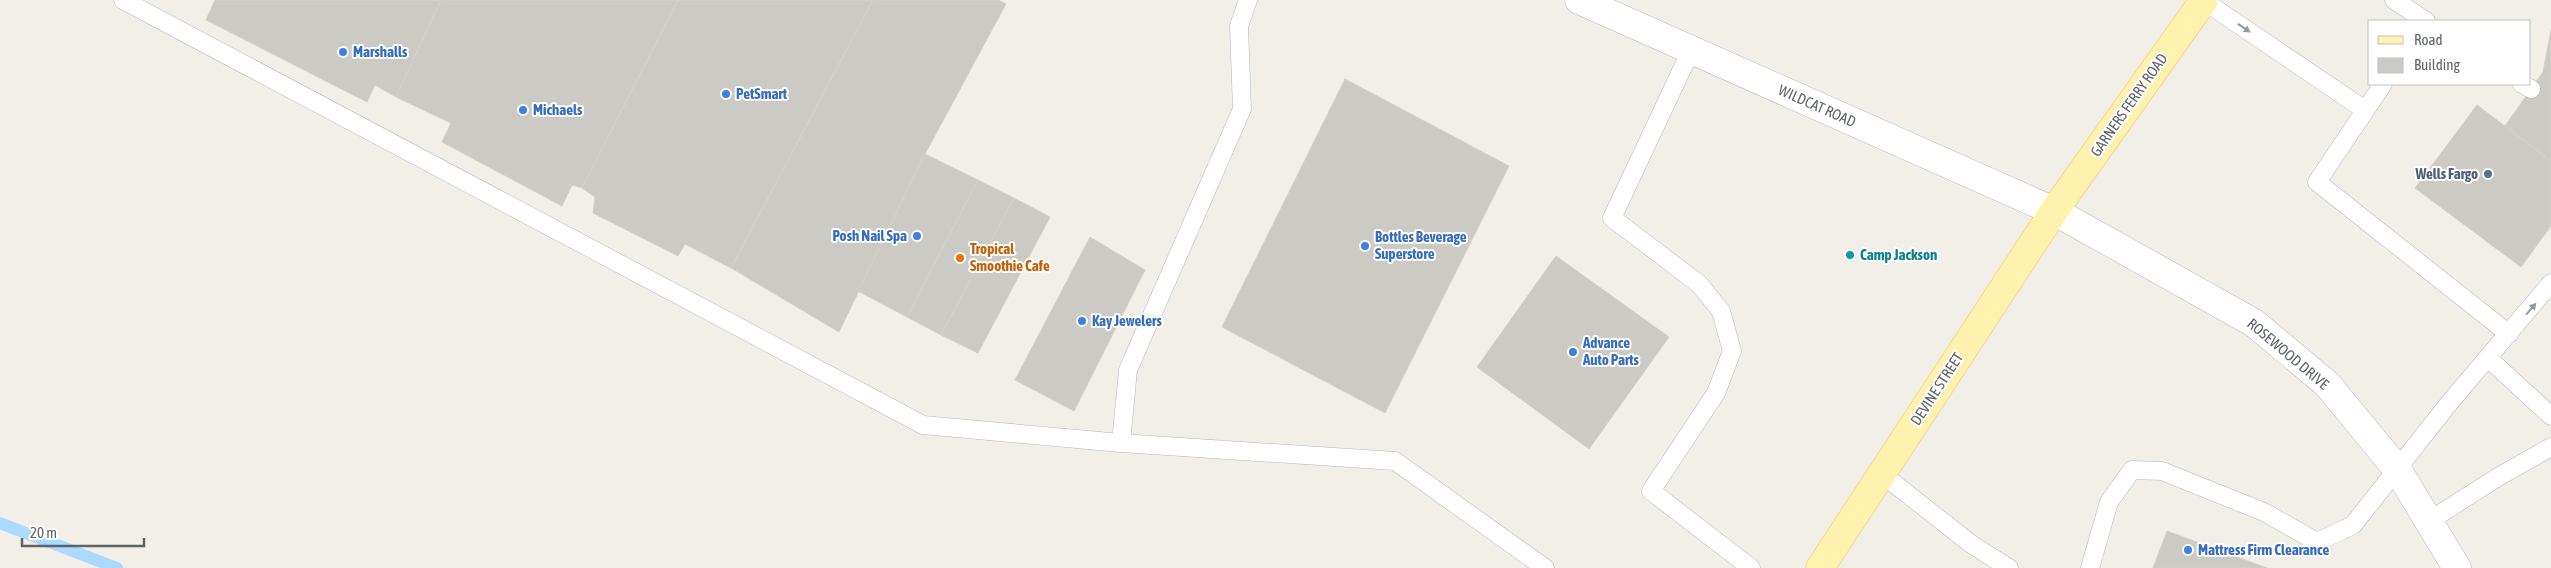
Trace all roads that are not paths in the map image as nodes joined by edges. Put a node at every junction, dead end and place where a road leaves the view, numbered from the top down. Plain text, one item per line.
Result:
1 (123, 0) edge
2 (1248, 0) edge
3 (1579, 0) edge
4 (2204, 0) edge
5 (2394, 0) edge
6 (2424, 20) edge
7 (1691, 50) junction
8 (2382, 85) edge
9 (2366, 110) junction
10 (2054, 211) junction
11 (2551, 283) edge
12 (2509, 334) junction
13 (2488, 358) junction
14 (2551, 416) edge
15 (1121, 443) junction
16 (2551, 447) edge
17 (2397, 468) junction
18 (1882, 474) junction
19 (2429, 521) junction
20 (1545, 568) edge
21 (1751, 568) edge
22 (1820, 568) edge
23 (2009, 568) edge
24 (2090, 568) edge
25 (2457, 568) edge

1 - 15 lane
2 - 15 lane
3 - 7 main road, WILDCAT ROAD
4 -> 9 lane
4 - 10 main road, GARNERS FERRY ROAD
5 - 6 lane
7 - 10 main road, WILDCAT ROAD
7 - 21 lane
8 - 9 lane
9 - 12 lane
10 - 17 main road, ROSEWOOD DRIVE
10 - 18 main road, DEVINE STREET
12 -> 11 lane
12 - 13 lane
13 - 14 lane
13 - 17 lane
15 - 20 lane
16 - 19 lane
17 - 19 main road, ROSEWOOD DRIVE
17 - 24 lane
18 - 22 main road, DEVINE STREET
18 - 23 lane
19 - 25 main road, ROSEWOOD DRIVE

